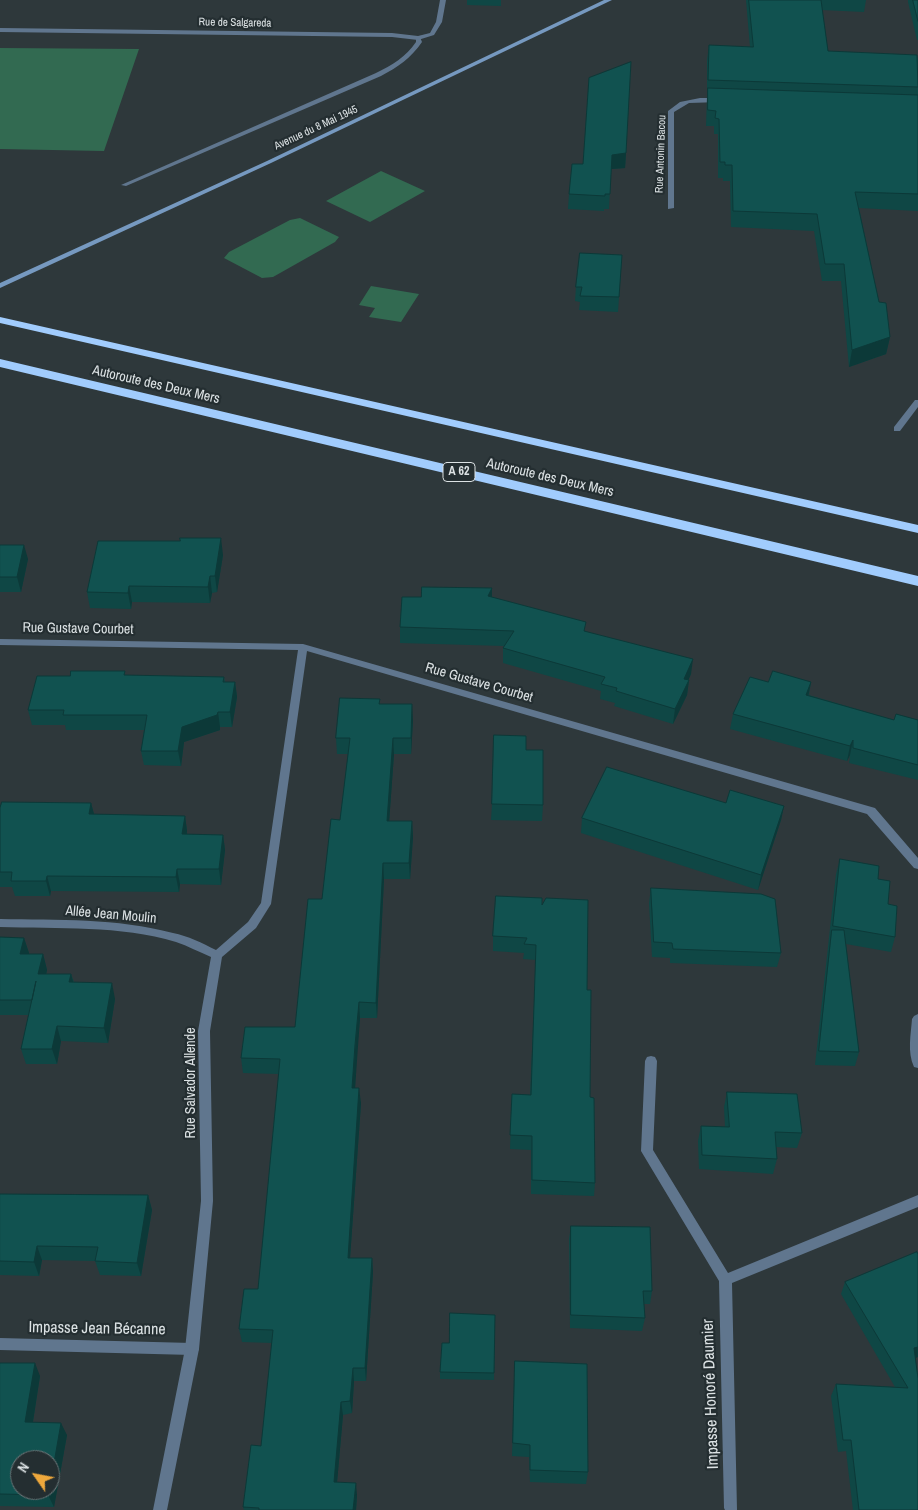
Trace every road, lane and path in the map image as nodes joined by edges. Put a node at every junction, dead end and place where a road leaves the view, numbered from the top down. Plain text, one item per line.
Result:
1 (442, 0) edge
2 (609, 0) edge
3 (0, 30) edge
4 (418, 38) junction
5 (725, 100) edge
6 (124, 185) dead end
7 (670, 208) dead end
8 (0, 286) edge
9 (0, 320) edge
10 (0, 363) edge
11 (918, 402) edge
12 (897, 429) dead end
13 (918, 529) edge
14 (918, 581) edge
15 (0, 642) edge
16 (303, 647) junction
17 (918, 864) edge
18 (0, 923) edge
19 (217, 955) junction
20 (918, 1019) edge
21 (651, 1062) dead end
22 (918, 1063) edge
23 (918, 1201) edge
24 (725, 1280) junction
25 (0, 1344) edge
26 (192, 1349) junction
27 (731, 1508) dead end
28 (160, 1510) edge

1 - 4 street, Rue de Salgareda
2 - 8 main road, Avenue du 8 Mai 1945
3 - 4 street, Rue de Salgareda
4 - 6 street
5 - 7 street, Rue Antonin Bacou
9 - 13 highway, Autoroute des Deux Mers
10 - 14 highway, Autoroute des Deux Mers / A 62
11 - 12 street
15 - 16 street, Rue Gustave Courbet
16 - 17 street, Rue Gustave Courbet
16 - 19 street
18 - 19 street, Allée Jean Moulin
19 - 26 street, Rue Salvador Allende
20 - 22 street
21 - 24 street, Impasse Honoré Daumier
23 - 24 street
24 - 27 street, Impasse Honoré Daumier
25 - 26 street, Impasse Jean Bécanne
26 - 28 street, Rue Salvador Allende

